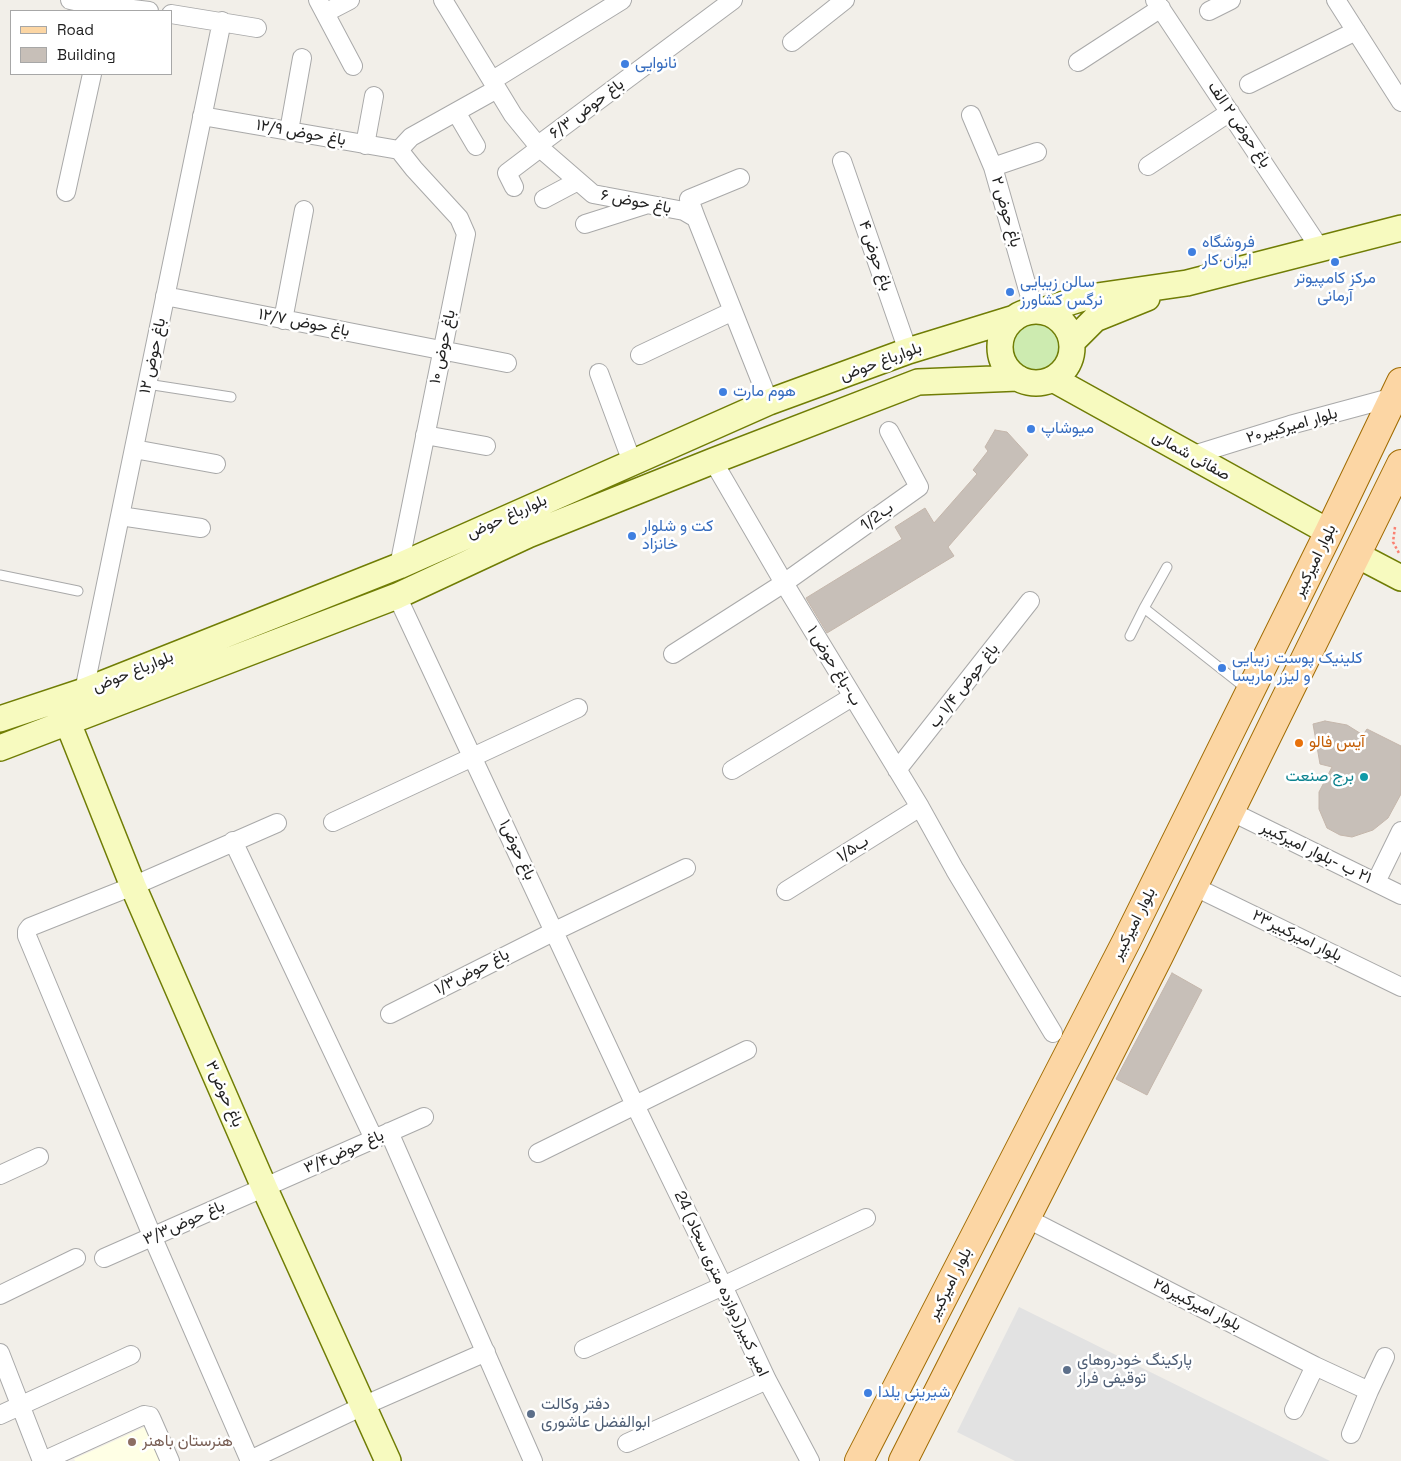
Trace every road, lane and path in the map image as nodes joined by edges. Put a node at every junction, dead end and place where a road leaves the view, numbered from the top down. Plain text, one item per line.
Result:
1 (70, 0) edge
2 (350, 0) edge
3 (445, 0) edge
4 (622, 0) edge
5 (733, 0) edge
6 (846, 0) edge
7 (1231, 0) edge
8 (1336, 0) edge
9 (126, 4) edge
10 (1158, 4) edge
11 (321, 7) edge
12 (107, 10) edge
13 (146, 10) edge
14 (1209, 12) dead end
15 (172, 14) edge
16 (222, 21) junction
17 (257, 28) dead end
18 (1356, 31) junction
19 (792, 42) dead end
20 (302, 58) dead end
21 (1078, 62) dead end
22 (353, 66) dead end
23 (92, 75) edge
24 (1249, 84) dead end
25 (495, 85) junction
26 (374, 96) dead end
27 (1401, 102) edge
28 (456, 112) junction
29 (1230, 112) junction
30 (971, 115) dead end
31 (202, 116) junction
32 (289, 131) junction
33 (365, 144) junction
34 (476, 146) dead end
35 (539, 147) junction
36 (399, 150) junction
37 (1038, 152) dead end
38 (842, 161) dead end
39 (1148, 166) dead end
40 (994, 167) junction
41 (740, 178) dead end
42 (578, 181) junction
43 (514, 187) dead end
44 (66, 192) dead end
45 (544, 199) dead end
46 (648, 204) junction
47 (304, 210) dead end
48 (696, 218) junction
49 (585, 224) dead end
50 (1401, 228) edge
51 (1321, 250) junction
52 (1187, 283) junction
53 (166, 296) junction
54 (733, 311) junction
55 (1030, 313) junction
56 (283, 320) junction
57 (1072, 342) junction
58 (442, 350) junction
59 (908, 351) junction
60 (640, 355) dead end
61 (507, 363) dead end
62 (599, 373) dead end
63 (1018, 378) junction
64 (1053, 379) junction
65 (147, 384) junction
66 (1397, 390) edge
67 (231, 397) dead end
68 (769, 402) junction
69 (889, 431) dead end
70 (425, 435) junction
71 (486, 446) dead end
72 (134, 449) junction
73 (1190, 456) junction
74 (713, 461) junction
75 (632, 462) junction
76 (216, 464) dead end
77 (1401, 464) edge
78 (120, 516) junction
79 (505, 518) junction
80 (1396, 520) dead end
81 (201, 528) dead end
82 (1329, 532) junction
83 (516, 541) junction
84 (1358, 555) junction
85 (1401, 556) edge
86 (399, 566) junction
87 (1166, 567) dead end
88 (0, 576) edge
89 (1401, 578) edge
90 (784, 584) junction
91 (78, 591) dead end
92 (397, 596) junction
93 (1030, 601) dead end
94 (1144, 608) junction
95 (1130, 636) dead end
96 (673, 654) dead end
97 (84, 691) junction
98 (1250, 692) junction
99 (852, 697) junction
100 (578, 708) dead end
101 (0, 719) edge
102 (68, 723) junction
103 (0, 748) edge
104 (472, 757) junction
105 (732, 770) dead end
106 (897, 770) junction
107 (920, 807) junction
108 (1230, 811) junction
109 (333, 822) dead end
110 (277, 823) dead end
111 (1401, 831) edge
112 (233, 842) junction
113 (686, 868) dead end
114 (1376, 882) junction
115 (133, 886) junction
116 (1193, 886) junction
117 (786, 891) dead end
118 (1401, 895) edge
119 (555, 931) junction
120 (1120, 953) junction
121 (1150, 972) junction
122 (1401, 987) edge
123 (390, 1014) dead end
124 (1053, 1033) dead end
125 (748, 1050) dead end
126 (635, 1105) junction
127 (424, 1117) dead end
128 (381, 1136) junction
129 (538, 1152) dead end
130 (39, 1156) dead end
131 (0, 1176) edge
132 (264, 1187) junction
133 (866, 1218) dead end
134 (1026, 1218) junction
135 (153, 1238) junction
136 (76, 1258) dead end
137 (104, 1258) dead end
138 (723, 1286) junction
139 (0, 1295) edge
140 (584, 1349) dead end
141 (486, 1352) junction
142 (0, 1353) edge
143 (131, 1355) dead end
144 (1385, 1357) dead end
145 (1315, 1366) junction
146 (767, 1380) junction
147 (1369, 1391) junction
148 (20, 1406) junction
149 (363, 1406) junction
150 (1294, 1410) dead end
151 (0, 1415) edge
152 (1351, 1434) dead end
153 (627, 1443) dead end
154 (42, 1461) edge
155 (170, 1461) edge
156 (250, 1461) edge
157 (388, 1461) edge
158 (533, 1461) edge
159 (810, 1461) edge
160 (858, 1461) edge
161 (903, 1461) edge

1 - 12 street
2 - 11 street
3 - 25 street, ۶ باغ حوض
4 - 25 street
5 - 35 street, ۶/۳ باغ حوض
6 - 19 street
7 - 14 street
8 - 18 street
9 - 12 street
9 - 13 street
10 - 21 street
10 - 29 street, باغ حوض ۲ الف
11 - 22 street
15 - 16 street
16 - 17 street
16 - 31 street, ۱۲ باغ حوض
18 - 24 street
18 - 27 street
20 - 32 street
23 - 44 street
25 - 28 street
25 - 35 street, ۶ باغ حوض
26 - 33 street
28 - 34 street
28 - 36 street
29 - 39 street
29 - 51 street, باغ حوض ۲ الف
30 - 40 street, ۲ باغ حوض
31 - 32 street, ۱۲/۹ باغ حوض
31 - 53 street, ۱۲ باغ حوض
32 - 33 street, ۱۲/۹ باغ حوض
33 - 36 street, ۱۲/۹ باغ حوض
35 - 42 street, ۶ باغ حوض
35 - 43 street, ۶/۳ باغ حوض
36 - 58 street, ۱۰ باغ حوض
37 - 40 street
38 - 59 street, ۴ باغ حوض
40 - 55 street, ۲ باغ حوض
41 - 48 street
42 - 45 street
42 - 46 street, ۶ باغ حوض
46 - 48 street, ۶ باغ حوض
46 - 49 street
47 - 56 street
48 - 54 street
50 - 51 main road, بلوارباغ حوض
51 - 52 main road, بلوارباغ حوض
52 - 55 main road, بلوارباغ حوض
52 - 57 main road, بلوارباغ حوض
53 - 56 street, ۱۲/۷ باغ حوض
53 - 65 street, ۱۲ باغ حوض
54 - 60 street
54 - 68 street
55 - 57 main road
55 - 59 main road, بلوارباغ حوض
55 - 63 main road
56 - 58 street, ۱۲/۷ باغ حوض
57 - 64 main road
58 - 61 street, ۱۲/۷ باغ حوض
58 - 70 street, ۱۰ باغ حوض
59 - 68 main road, بلوارباغ حوض
62 - 75 street
63 - 64 main road
63 - 74 main road, بلوارباغ حوض
64 - 73 main road, صفائی شمالی
65 - 67 lane
65 - 72 street, ۱۲ باغ حوض
66 - 73 street, بلوار امیرکبیر۲۰
66 - 82 main road, بلوار امیرکبیر
68 - 75 main road, بلوارباغ حوض
69 - 90 street, 1/2ب
70 - 71 street
70 - 86 street, ۱۰ باغ حوض
72 - 76 street
72 - 78 street, ۱۲ باغ حوض
73 - 82 main road, صفائی شمالی
74 - 83 main road, بلوارباغ حوض
74 - 90 street, ۱ ب-باغ حوض
75 - 79 main road, بلوارباغ حوض
77 - 84 main road
78 - 81 street
78 - 97 street, ۱۲ باغ حوض
79 - 83 main road
79 - 86 main road, بلوارباغ حوض
80 - 85 path
82 - 98 main road, بلوار امیرکبیر
83 - 92 main road, بلوارباغ حوض
84 - 89 main road
84 - 108 main road
86 - 97 main road, بلوارباغ حوض
87 - 94 lane
88 - 91 lane
90 - 96 street
90 - 99 street, ۱ ب-باغ حوض
92 - 102 main road, بلوارباغ حوض
92 - 104 street, باغ حوض۱
93 - 106 street, باغ حوض ۱/۴ ب
94 - 95 lane
94 - 98 lane
97 - 101 main road, بلوارباغ حوض
98 - 120 main road, بلوار امیرکبیر
99 - 105 street
99 - 106 street, ۱ ب-باغ حوض
100 - 104 street
102 - 103 main road, بلوارباغ حوض
102 - 115 main road, باغ حوض۳
104 - 109 street
104 - 119 street, باغ حوض۱
106 - 107 street, ۱ ب-باغ حوض
107 - 117 street, ب۱/۵
107 - 124 street, ۱ ب-باغ حوض
108 - 114 street, ٢١ ب -بلوار امیرکبیر
108 - 116 main road
110 - 112 street
111 - 114 street
112 - 115 street
112 - 128 street
113 - 119 street, باغ حوض۱/۳
114 - 118 street, ٢١ ب -بلوار امیرکبیر
115 - 132 main road, باغ حوض۳
115 - 135 street
116 - 121 main road
116 - 122 street, ۲۳بلوار امیرکبیر
119 - 123 street, باغ حوض۱/۳
119 - 126 street, باغ حوض۱
120 - 121 main road
120 - 160 main road, بلوار امیرکبیر
121 - 134 main road
125 - 126 street
126 - 129 street
126 - 138 street, 24 امیر کبیر(دوازده متری سجاد)
127 - 128 street, باغ حوض۳/۴
128 - 132 street, باغ حوض۳/۴
128 - 141 street
130 - 131 street
132 - 135 street, باغ حوض۳/۳
132 - 149 main road, باغ حوض۳
133 - 138 street
134 - 145 street, بلوار امیرکبیر۲۵
134 - 161 main road
135 - 137 street, باغ حوض۳/۳
135 - 156 street
136 - 139 street
138 - 140 street
138 - 146 street, 24 امیر کبیر(دوازده متری سجاد)
141 - 149 street
141 - 158 street
142 - 148 street
143 - 148 street
144 - 147 street
145 - 147 street, بلوار امیرکبیر۲۵
145 - 150 street
146 - 153 street
146 - 159 street, 24 امیر کبیر(دوازده متری سجاد)
147 - 152 street
148 - 151 street
148 - 154 street
149 - 156 street
149 - 157 main road, باغ حوض۳
154 - 155 street

